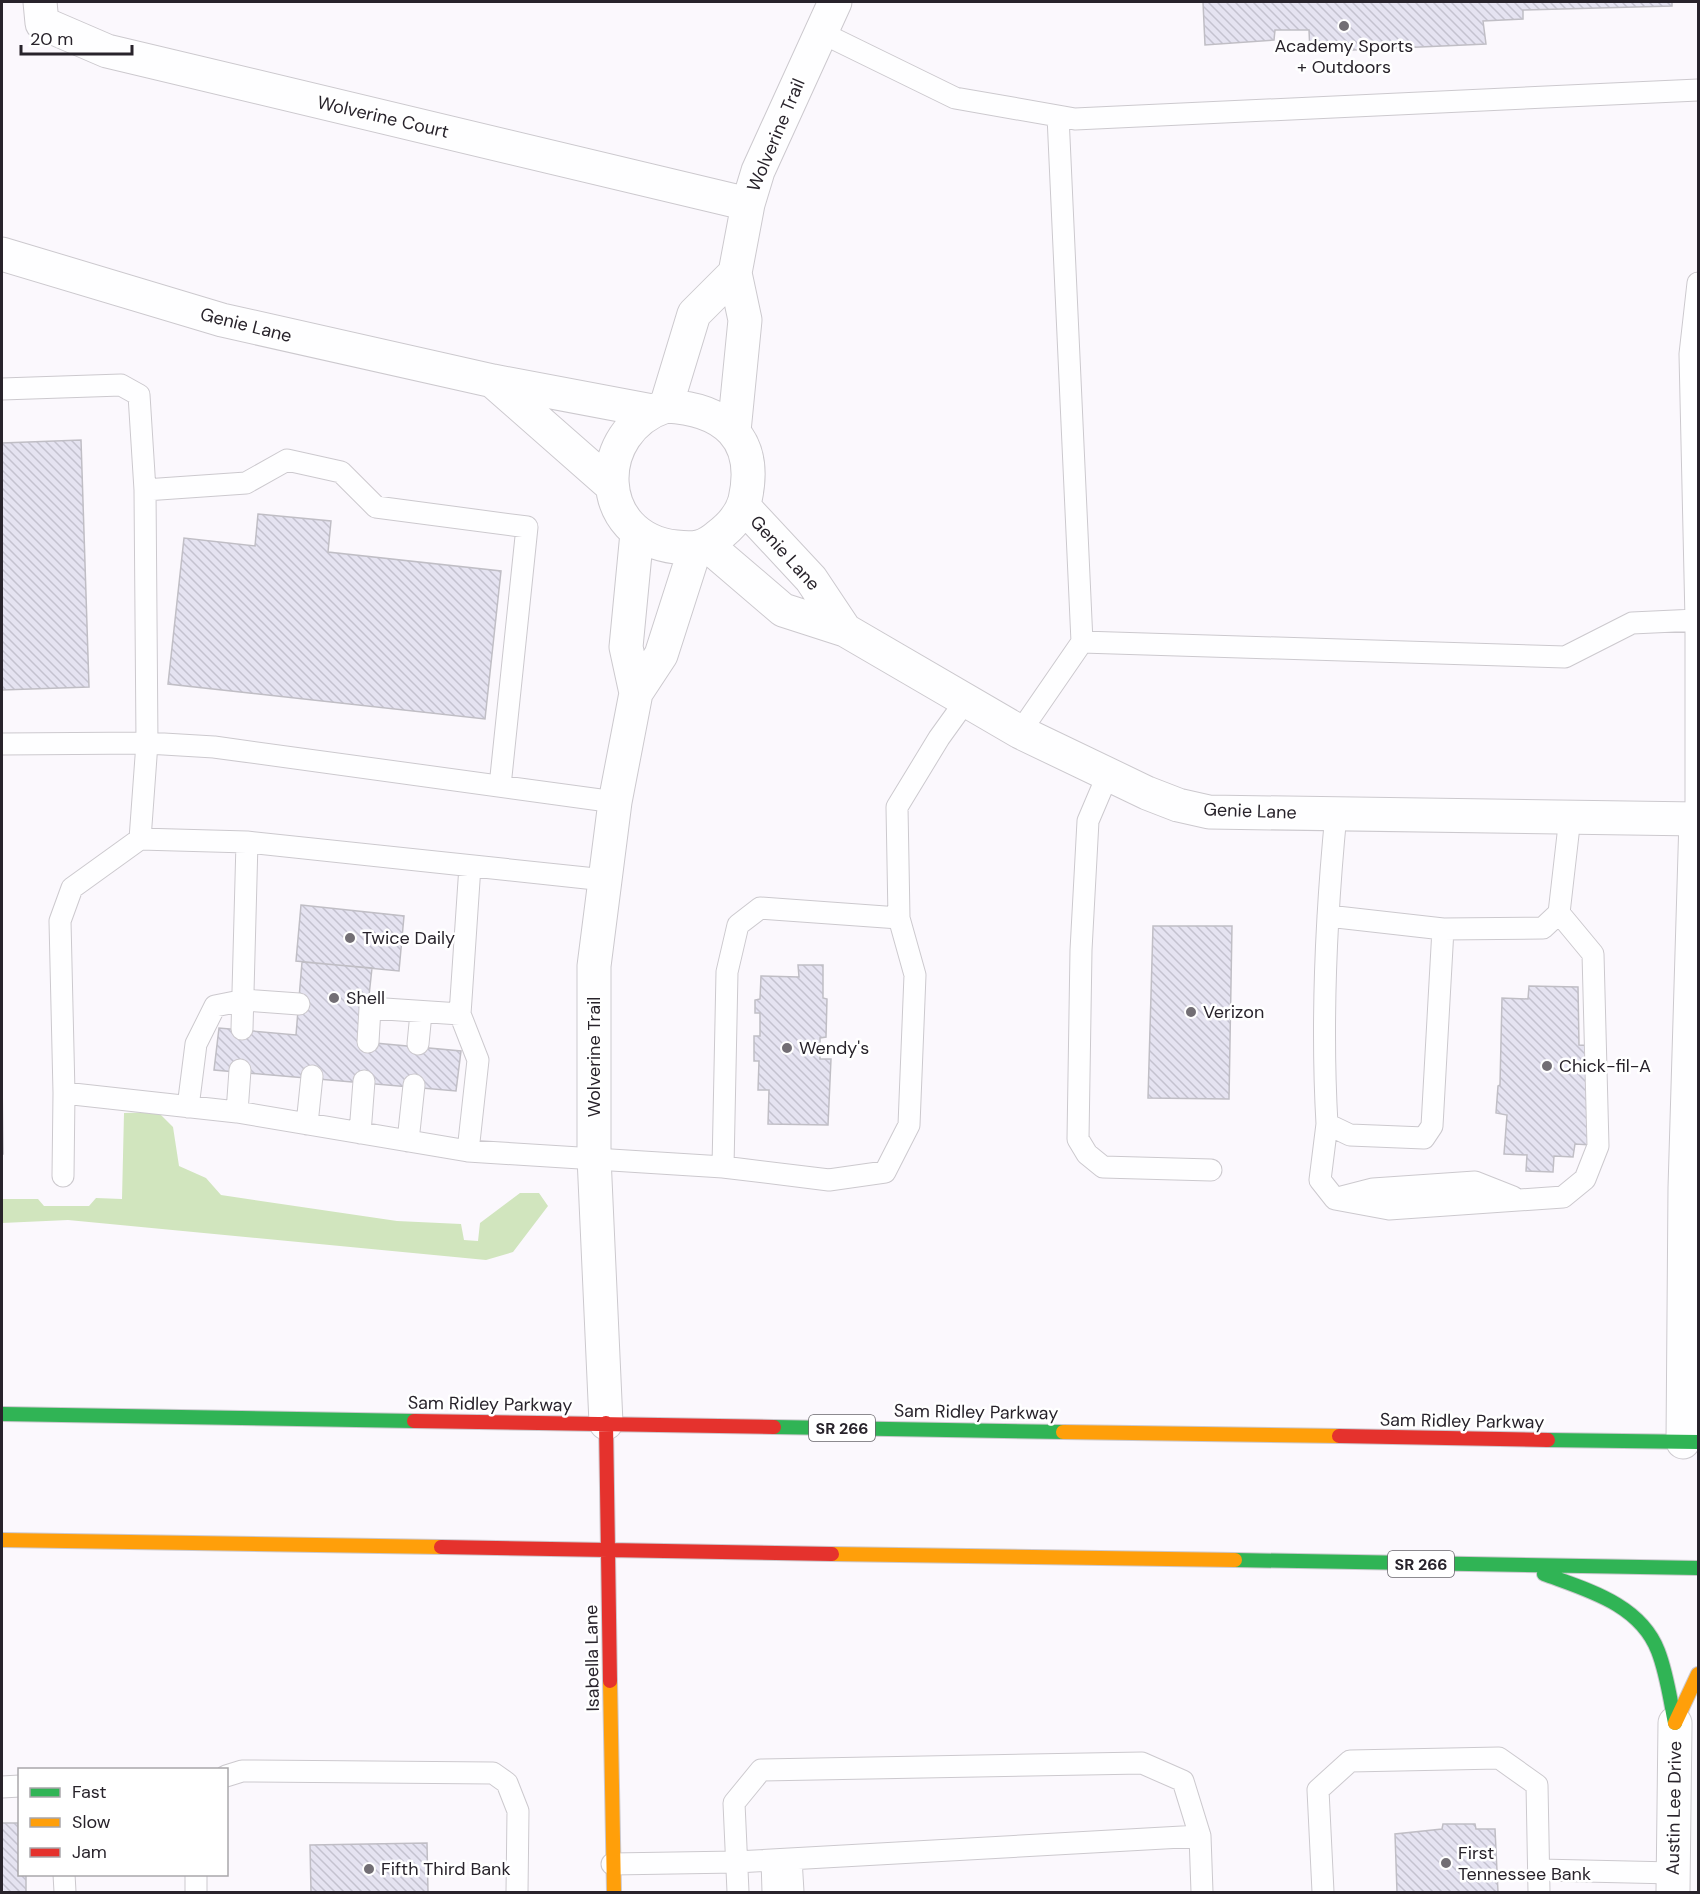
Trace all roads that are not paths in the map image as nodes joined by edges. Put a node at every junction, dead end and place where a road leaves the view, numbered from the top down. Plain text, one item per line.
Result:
1 (40, 2) edge
2 (835, 2) edge
3 (820, 32) junction
4 (1698, 90) edge
5 (1058, 116) junction
6 (748, 204) junction
7 (2, 254) edge
8 (735, 273) junction
9 (1698, 283) edge
10 (494, 381) junction
11 (2, 389) edge
12 (659, 409) junction
13 (734, 431) junction
14 (611, 485) junction
15 (145, 490) junction
16 (743, 506) junction
17 (637, 533) junction
18 (701, 547) junction
19 (1697, 620) edge
20 (845, 630) junction
21 (1082, 642) junction
22 (636, 693) junction
23 (968, 699) junction
24 (1020, 732) junction
25 (147, 743) junction
26 (2, 744) edge
27 (1108, 774) junction
28 (500, 786) junction
29 (615, 802) junction
30 (1336, 814) junction
31 (1570, 817) junction
32 (1697, 819) edge
33 (140, 839) junction
34 (247, 842) junction
35 (470, 866) junction
36 (605, 880) junction
37 (1559, 914) junction
38 (1328, 916) junction
39 (899, 918) junction
40 (1443, 929) junction
41 (245, 1000) junction
42 (299, 1004) dead end
43 (421, 1013) junction
44 (460, 1014) junction
45 (243, 1029) dead end
46 (368, 1042) dead end
47 (418, 1044) dead end
48 (240, 1070) dead end
49 (312, 1076) dead end
50 (364, 1081) dead end
51 (414, 1085) dead end
52 (64, 1093) junction
53 (188, 1107) junction
54 (237, 1112) junction
55 (307, 1124) junction
56 (1327, 1124) junction
57 (1692, 1132) edge
58 (360, 1133) junction
59 (408, 1141) junction
60 (468, 1151) junction
61 (594, 1157) junction
62 (723, 1167) junction
63 (1211, 1170) dead end
64 (63, 1176) dead end
65 (2, 1414) edge
66 (606, 1424) junction
67 (1691, 1442) edge
68 (2, 1540) edge
69 (609, 1551) junction
70 (1523, 1566) junction
71 (1698, 1568) edge
72 (1698, 1674) edge
73 (1675, 1723) junction
74 (228, 1775) edge
75 (18, 1786) edge
76 (2, 1787) edge
77 (1200, 1836) junction
78 (782, 1859) junction
79 (736, 1862) junction
80 (612, 1864) junction
81 (1540, 1870) junction
82 (64, 1876) edge
83 (196, 1876) edge
84 (1673, 1883) edge
85 (65, 1893) edge
86 (196, 1893) edge
87 (517, 1893) edge
88 (614, 1893) edge
89 (738, 1893) edge
90 (773, 1893) edge
91 (793, 1893) edge
92 (1202, 1893) edge
93 (1323, 1893) edge
94 (1539, 1893) edge

1 - 6 street, Wolverine Court
2 - 3 street, Wolverine Trail
3 - 5 lane
3 - 6 street, Wolverine Trail
4 - 5 lane
5 - 21 lane
6 - 8 street, Wolverine Trail
7 - 10 street, Genie Lane
8 - 12 street
8 - 13 street, Wolverine Trail
9 - 19 lane
10 - 12 street, Genie Lane
10 - 14 street, Genie Lane
11 - 15 lane
12 - 13 street
12 - 14 street
13 - 16 street
14 - 17 street
15 - 25 lane
15 - 28 lane
16 - 18 street
16 - 20 street, Genie Lane
17 - 18 street
17 - 22 street, Wolverine Trail
18 - 20 street, Genie Lane
18 - 22 street, Wolverine Trail
19 - 21 lane
19 - 32 lane
20 - 23 street, Genie Lane
21 - 24 lane
22 - 29 street, Wolverine Trail
23 - 24 street, Genie Lane
23 - 39 lane
24 - 27 street, Genie Lane
25 - 26 lane
25 - 28 lane
25 - 33 lane
27 - 30 street, Genie Lane
27 - 63 lane
28 - 29 lane
29 - 36 street, Wolverine Trail
30 - 31 street, Genie Lane
30 - 38 lane
31 - 32 street, Genie Lane
31 - 37 lane
32 - 57 street
33 - 34 lane
33 - 52 lane
34 - 35 lane
34 - 41 lane
35 - 36 lane
35 - 44 lane
36 - 61 street, Wolverine Trail
37 - 40 lane
37 - 56 lane
38 - 40 lane
38 - 56 lane
39 - 62 lane
39 - 62 lane
40 - 56 lane
41 - 42 lane
41 - 45 lane
41 - 53 lane
43 - 44 lane
43 - 46 lane
43 - 47 lane
44 - 60 lane
48 - 54 lane
49 - 55 lane
50 - 58 lane
51 - 59 lane
52 - 53 lane
52 - 64 lane
53 - 54 lane
54 - 55 lane
55 - 58 lane
57 - 67 street
58 - 59 lane
59 - 60 lane
60 - 61 lane
61 - 62 lane
61 - 66 street, Wolverine Trail
65 - 66 main road, Sam Ridley Parkway / SR 266
66 - 67 main road, Sam Ridley Parkway / SR 266
66 - 69 main road, Isabella Lane
68 - 69 main road, SR 266
69 - 70 main road, SR 266
69 - 80 main road, Isabella Lane
70 - 71 main road, SR 266
70 - 73 main road
72 - 73 main road
73 - 84 street, Austin Lee Drive
74 - 87 lane
75 - 76 lane
77 - 78 lane
77 - 79 lane
77 - 92 lane
78 - 79 lane
78 - 90 lane
78 - 91 lane
79 - 80 lane
79 - 89 lane
80 - 88 main road, Isabella Lane
81 - 84 lane
81 - 93 lane
81 - 94 lane
82 - 85 lane
83 - 86 lane

